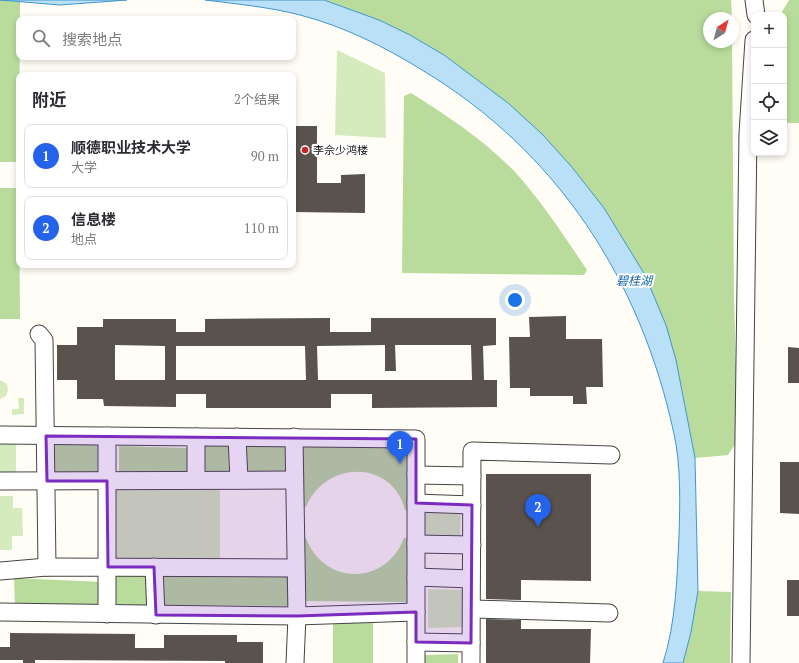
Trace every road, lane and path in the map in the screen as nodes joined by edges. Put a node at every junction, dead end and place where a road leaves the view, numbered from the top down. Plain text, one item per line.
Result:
1 (753, 48) edge
2 (39, 334) dead end
3 (0, 435) edge
4 (46, 436) junction
5 (107, 436) junction
6 (196, 437) junction
7 (237, 437) junction
8 (294, 437) junction
9 (610, 455) dead end
10 (416, 475) junction
11 (472, 476) junction
12 (196, 480) junction
13 (239, 480) junction
14 (294, 480) junction
15 (0, 481) edge
16 (46, 481) junction
17 (107, 481) junction
18 (416, 503) junction
19 (472, 505) junction
20 (416, 544) junction
21 (472, 545) junction
22 (47, 567) junction
23 (108, 567) junction
24 (154, 568) junction
25 (295, 568) junction
26 (0, 571) edge
27 (416, 577) junction
28 (471, 579) junction
29 (472, 609) junction
30 (0, 612) edge
31 (416, 612) junction
32 (609, 612) dead end
33 (107, 614) junction
34 (156, 615) junction
35 (297, 616) junction
36 (416, 642) junction
37 (471, 642) junction
38 (296, 663) edge
39 (416, 663) edge
40 (471, 663) edge
41 (741, 663) edge

1 - 41 street
2 - 4 street
3 - 4 street
4 - 5 street
4 - 16 street
5 - 6 street
5 - 17 street
6 - 7 street
6 - 12 street
7 - 8 street
7 - 13 street
8 - 10 street
8 - 14 street
9 - 11 street
10 - 11 street
10 - 18 street
11 - 19 street
12 - 13 street
12 - 17 street
13 - 14 street
14 - 25 street
15 - 16 street
16 - 17 street
16 - 22 street
17 - 23 street
18 - 19 street
18 - 20 street
19 - 21 street
20 - 21 street
20 - 27 street
21 - 28 street
22 - 23 street
22 - 26 street
23 - 24 street
23 - 33 street
24 - 25 street
24 - 34 street
25 - 35 street
27 - 28 street
27 - 31 street
28 - 29 street
29 - 32 street
29 - 37 street
30 - 33 street
31 - 35 street
31 - 36 street
33 - 34 street
34 - 35 street
35 - 38 street
36 - 37 street
36 - 39 street
37 - 40 street

